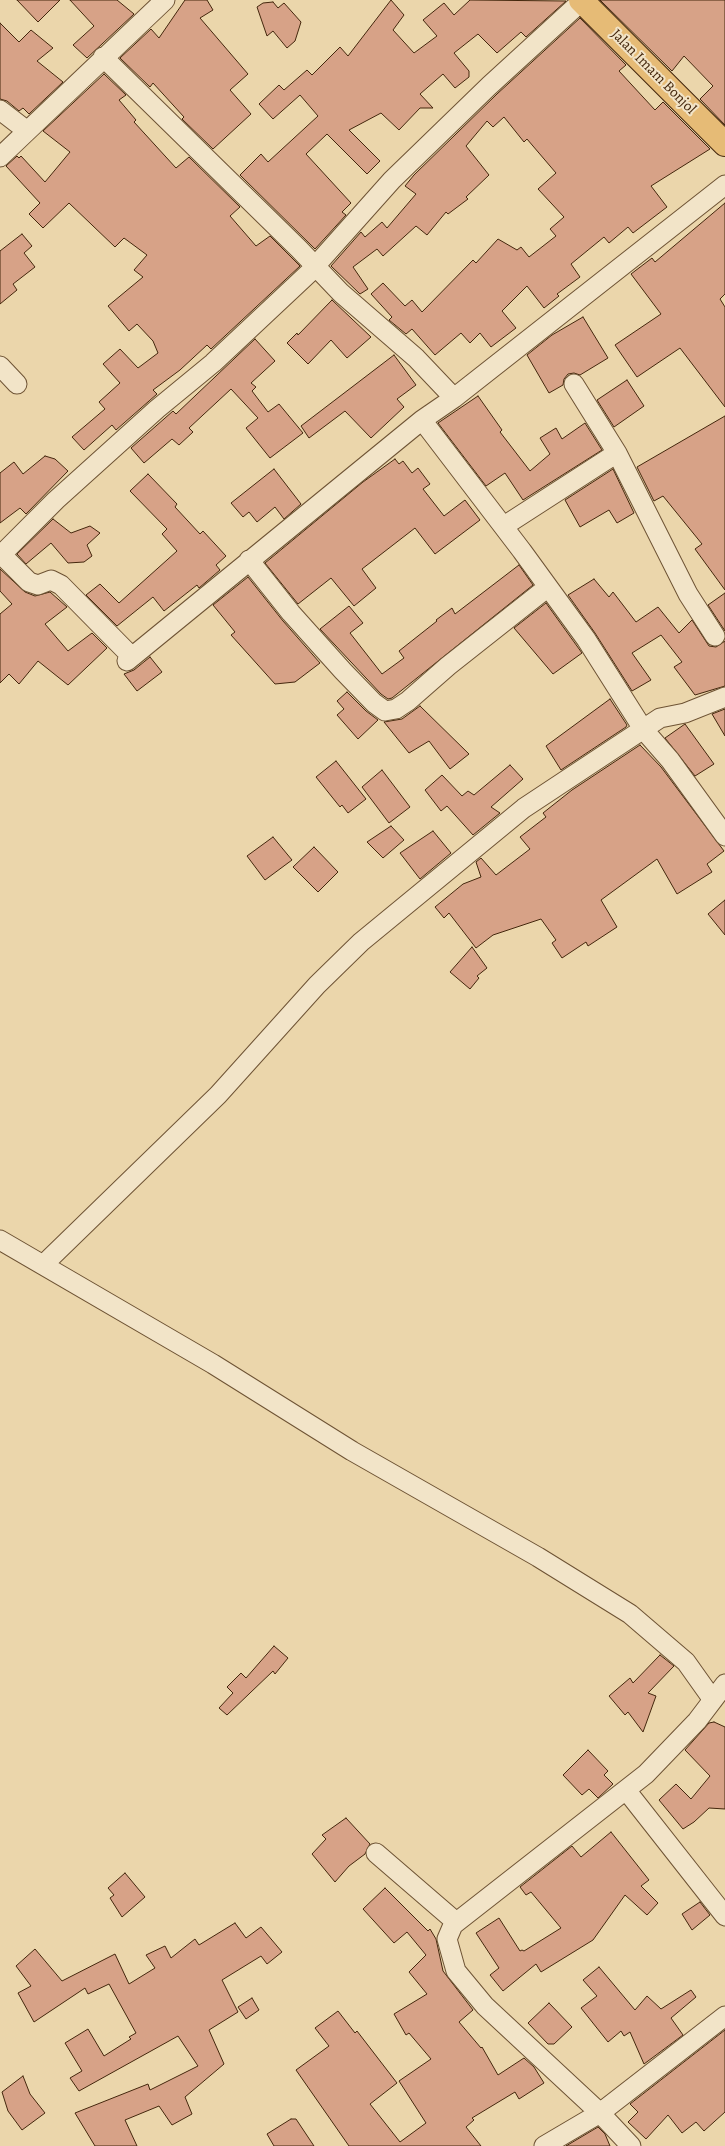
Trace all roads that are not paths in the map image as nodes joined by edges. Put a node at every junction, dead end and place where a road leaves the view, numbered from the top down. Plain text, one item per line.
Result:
1 (164, 0) edge
2 (582, 0) edge
3 (103, 57) junction
4 (0, 110) edge
5 (26, 130) junction
6 (725, 144) edge
7 (0, 157) edge
8 (725, 185) edge
9 (316, 266) junction
10 (0, 366) edge
11 (16, 384) dead end
12 (574, 384) dead end
13 (454, 398) junction
14 (422, 420) junction
15 (617, 453) junction
16 (504, 526) junction
17 (1, 556) edge
18 (249, 560) junction
19 (548, 587) junction
20 (715, 636) dead end
21 (725, 697) edge
22 (643, 730) junction
23 (725, 836) edge
24 (0, 1240) edge
25 (43, 1265) junction
26 (725, 1684) edge
27 (712, 1702) junction
28 (626, 1790) junction
29 (376, 1853) dead end
30 (725, 1916) edge
31 (456, 1922) junction
32 (725, 2016) edge
33 (600, 2114) junction
34 (544, 2146) edge
35 (631, 2146) edge

1 - 3 street
2 - 6 main road, Jalan Imam Bonjol
2 - 9 street
3 - 5 street
3 - 9 street
4 - 5 street
5 - 7 street
8 - 13 street
9 - 13 street
9 - 17 street
10 - 11 street
12 - 15 street
13 - 14 street
14 - 16 street
14 - 18 street
15 - 16 street
15 - 20 street
16 - 19 street
17 - 18 street
18 - 19 street
19 - 22 street
21 - 22 street
22 - 23 street
22 - 25 street
24 - 25 street
25 - 27 street
26 - 27 street
27 - 28 street
28 - 30 street
28 - 31 street
29 - 31 street
31 - 33 street
32 - 33 street
33 - 34 street
33 - 35 street

